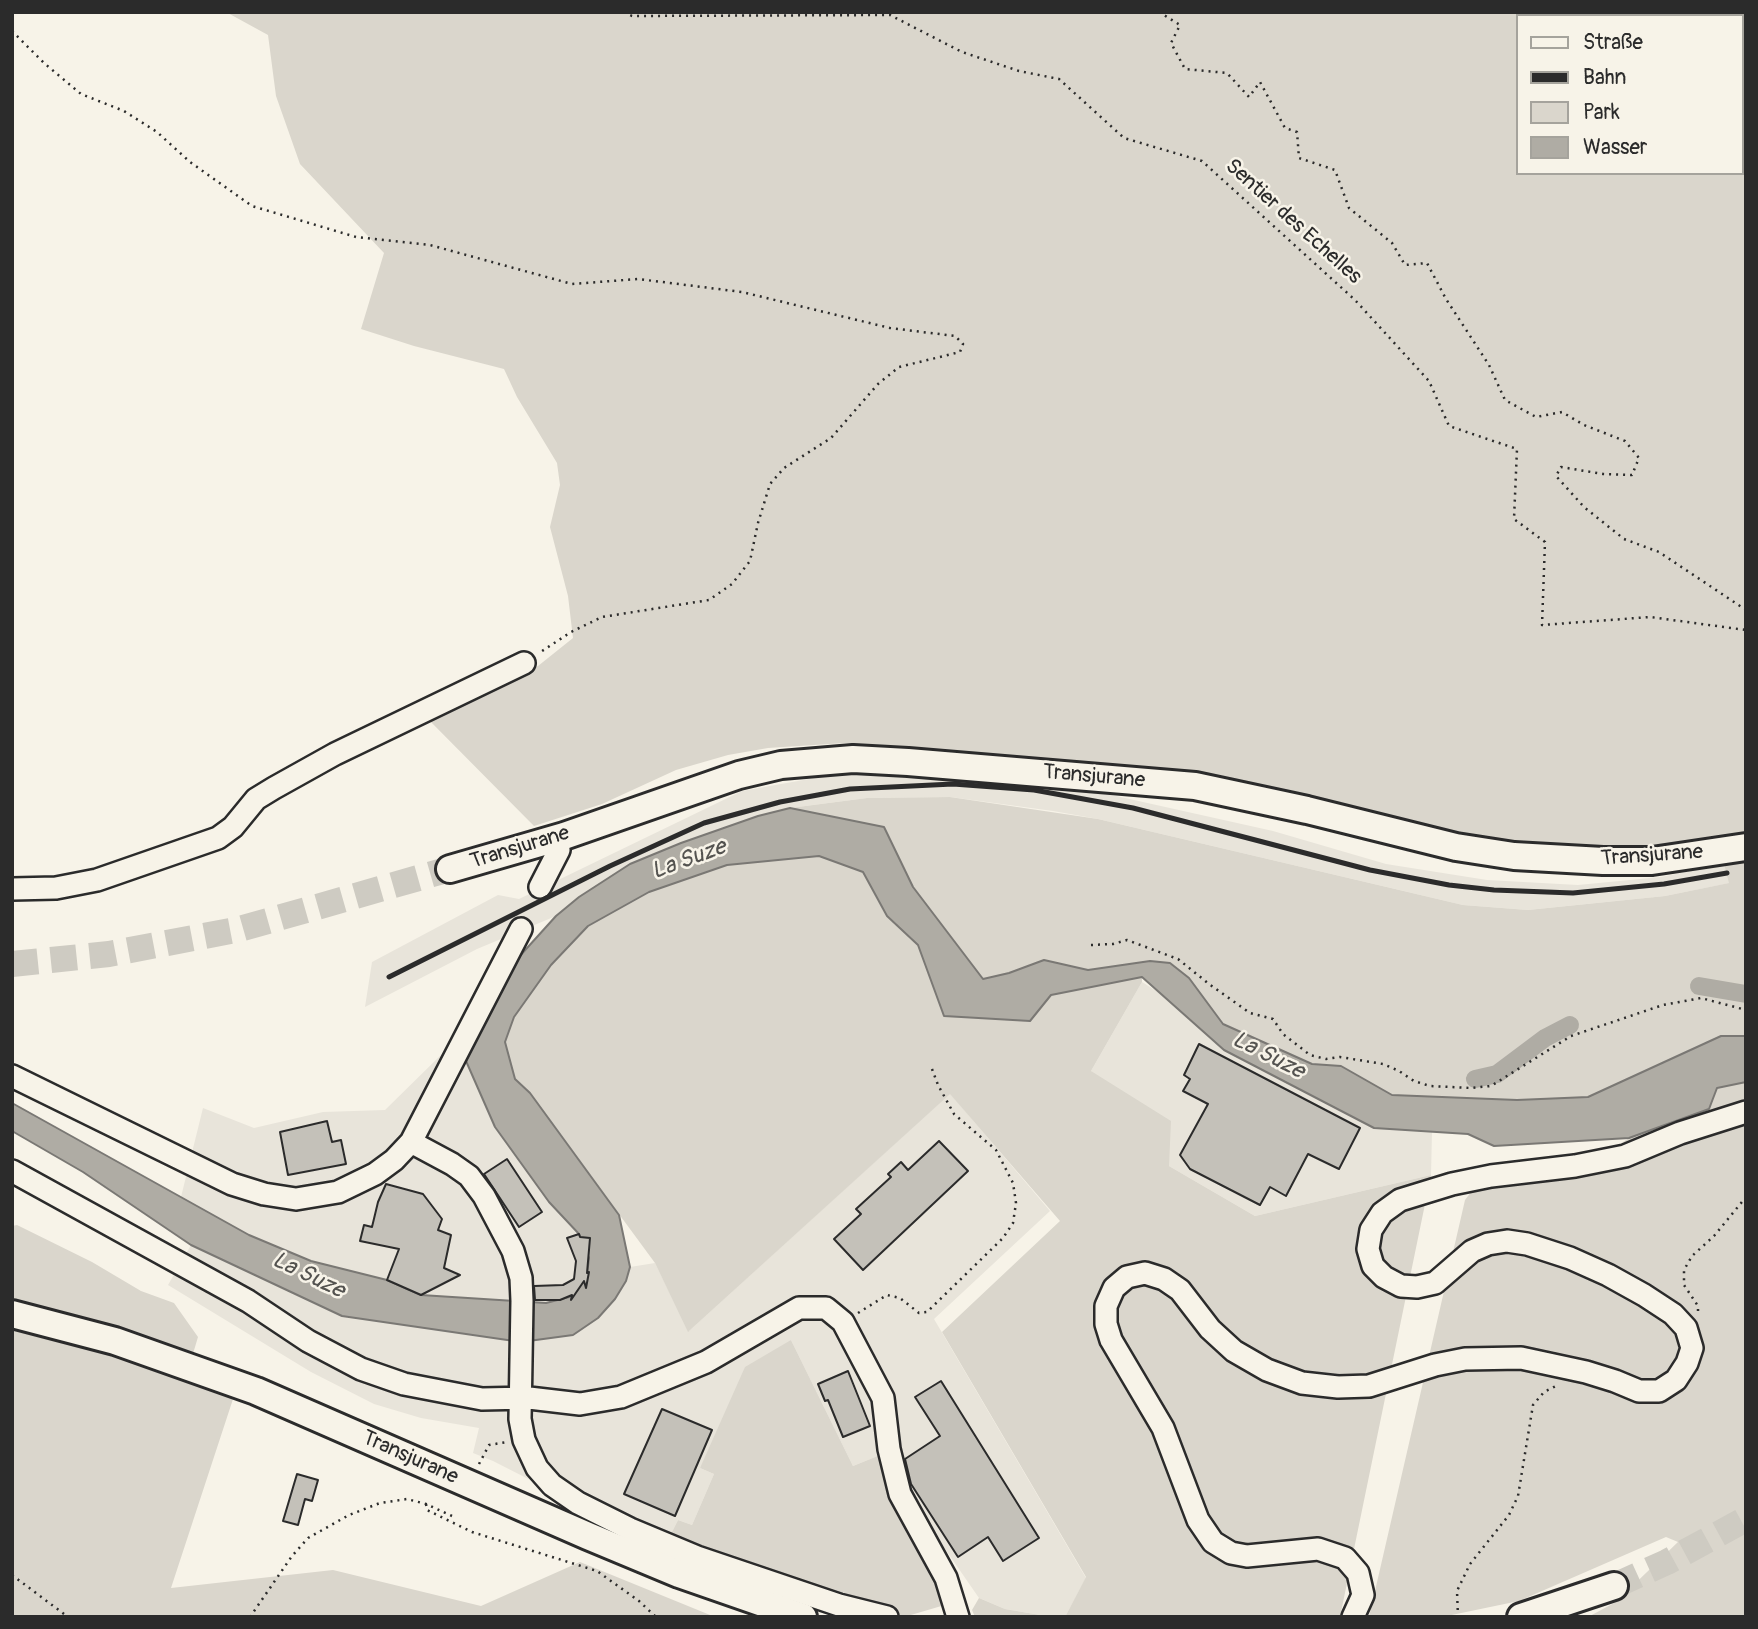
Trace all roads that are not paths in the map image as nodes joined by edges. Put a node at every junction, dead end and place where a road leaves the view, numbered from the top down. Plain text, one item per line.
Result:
1 (524, 663) road end
2 (1746, 847) edge
3 (559, 850) dead end
4 (450, 869) tunnel mouth
5 (540, 887) dead end
6 (12, 889) edge
7 (521, 929) dead end
8 (12, 1076) edge
9 (1746, 1112) edge
10 (411, 1142) junction
11 (12, 1171) edge
12 (12, 1314) edge
13 (519, 1399) junction
14 (1614, 1586) tunnel mouth
15 (803, 1617) edge
16 (887, 1617) edge
17 (958, 1617) edge
18 (1353, 1617) edge
19 (1521, 1617) edge

1 - 6 street
2 - 4 main road, Transjurane
3 - 5 street
7 - 10 street
8 - 10 street
9 - 18 street
10 - 13 street
11 - 13 street
12 - 15 main road, Transjurane
13 - 16 street
13 - 17 street
14 - 19 main road

